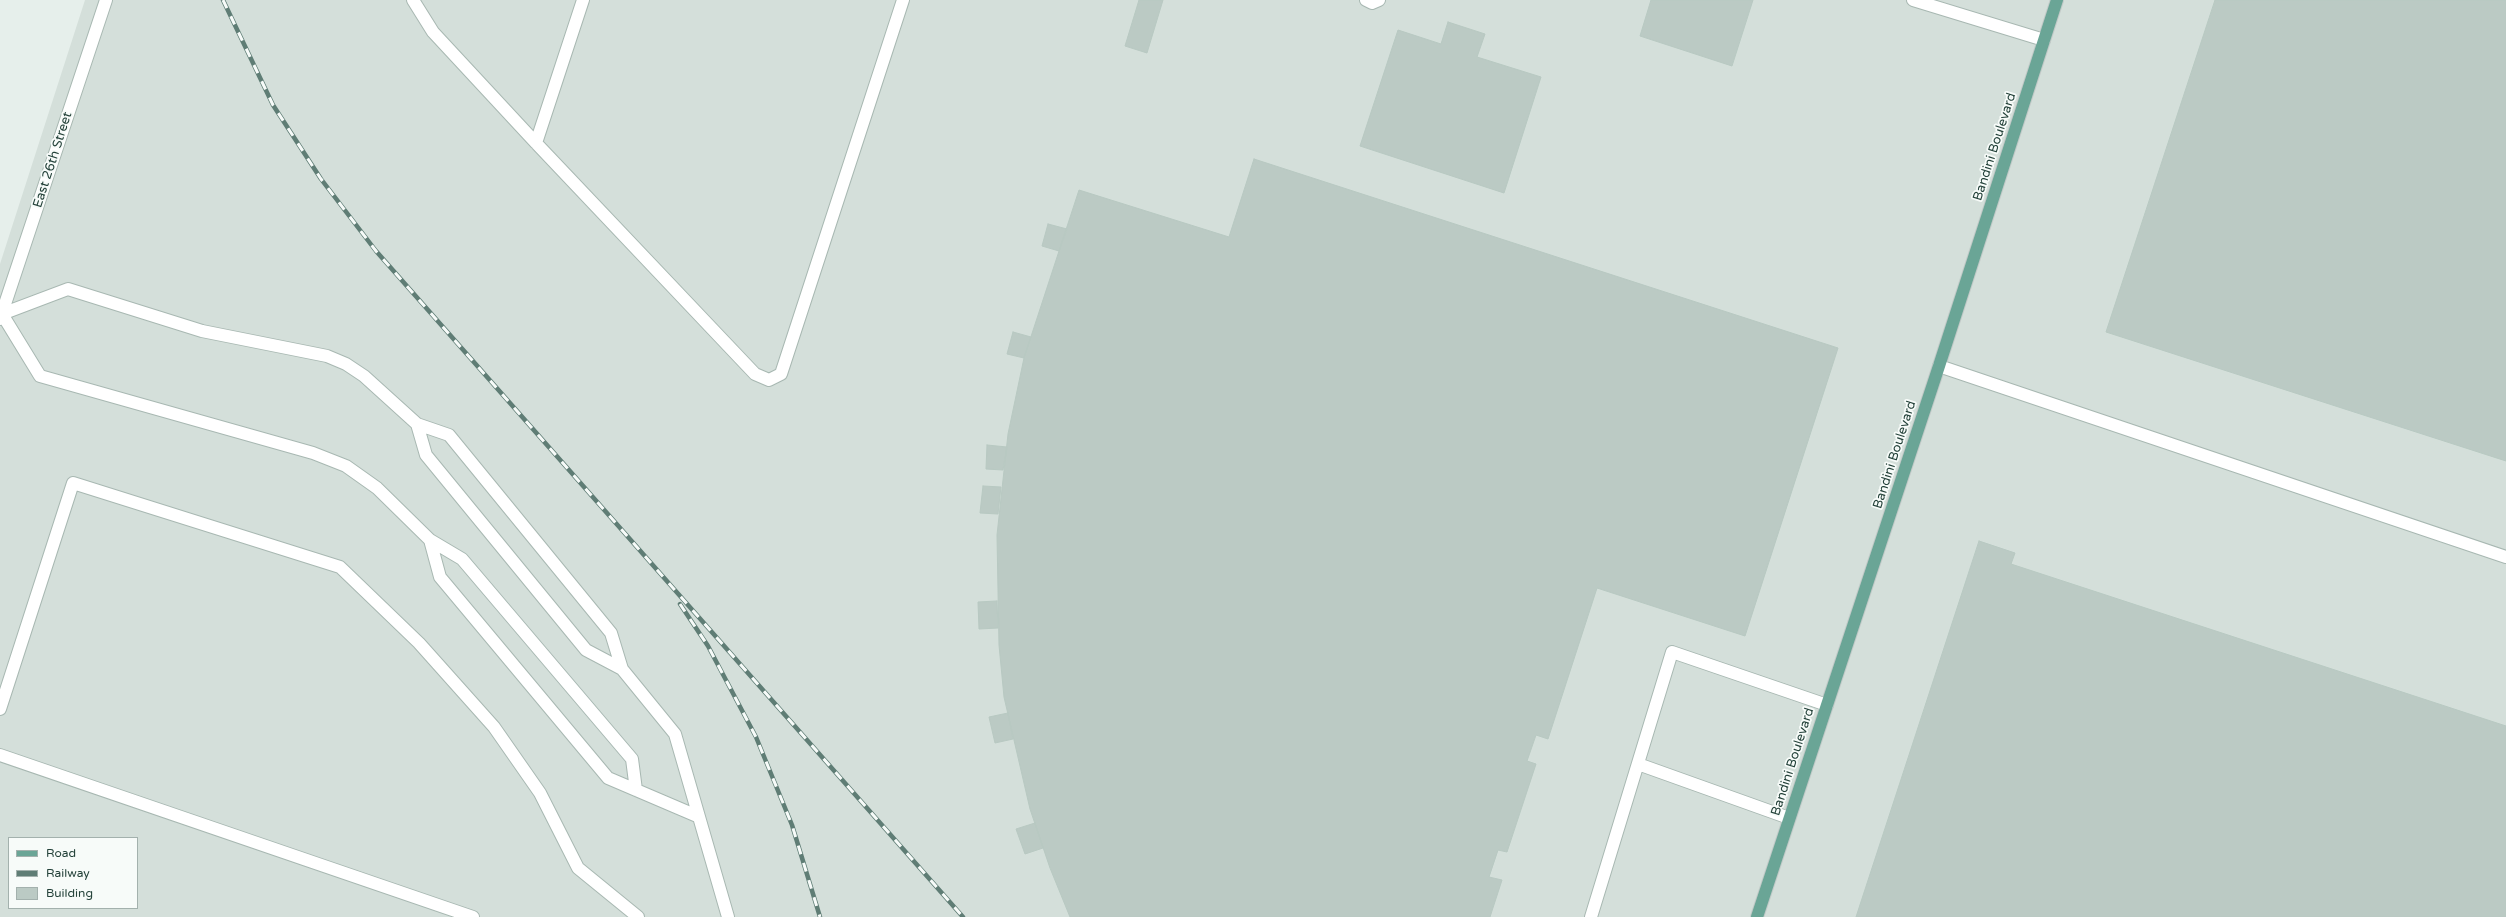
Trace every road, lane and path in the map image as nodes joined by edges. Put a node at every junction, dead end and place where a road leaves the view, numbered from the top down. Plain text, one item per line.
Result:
1 (106, 0) edge
2 (414, 0) edge
3 (583, 0) edge
4 (902, 0) edge
5 (1366, 0) edge
6 (1379, 0) edge
7 (1913, 0) edge
8 (2057, 0) edge
9 (2044, 40) junction
10 (536, 143) junction
11 (1, 317) edge
12 (1939, 366) junction
13 (417, 424) junction
14 (430, 540) junction
15 (2506, 557) edge
16 (622, 669) junction
17 (1827, 705) junction
18 (0, 709) edge
19 (0, 755) edge
20 (1638, 764) junction
21 (636, 790) junction
22 (697, 816) junction
23 (1789, 818) junction
24 (473, 917) edge
25 (638, 917) edge
26 (728, 917) edge
27 (1591, 917) edge
28 (1756, 917) edge

1 - 11 street, East 26th Street
2 - 10 street
3 - 10 street
4 - 10 street
5 - 6 street
7 - 9 street
8 - 9 main road, Bandini Boulevard
9 - 12 main road, Bandini Boulevard
11 - 13 street
11 - 14 street
12 - 15 street
12 - 17 main road, Bandini Boulevard
13 - 16 street
13 - 16 street
14 - 21 street
14 - 21 street
16 - 22 street
17 - 20 street
17 - 23 main road, Bandini Boulevard
18 - 25 street
19 - 24 street
20 - 23 street
20 - 27 street
21 - 22 street
22 - 26 street
23 - 28 main road, Bandini Boulevard

